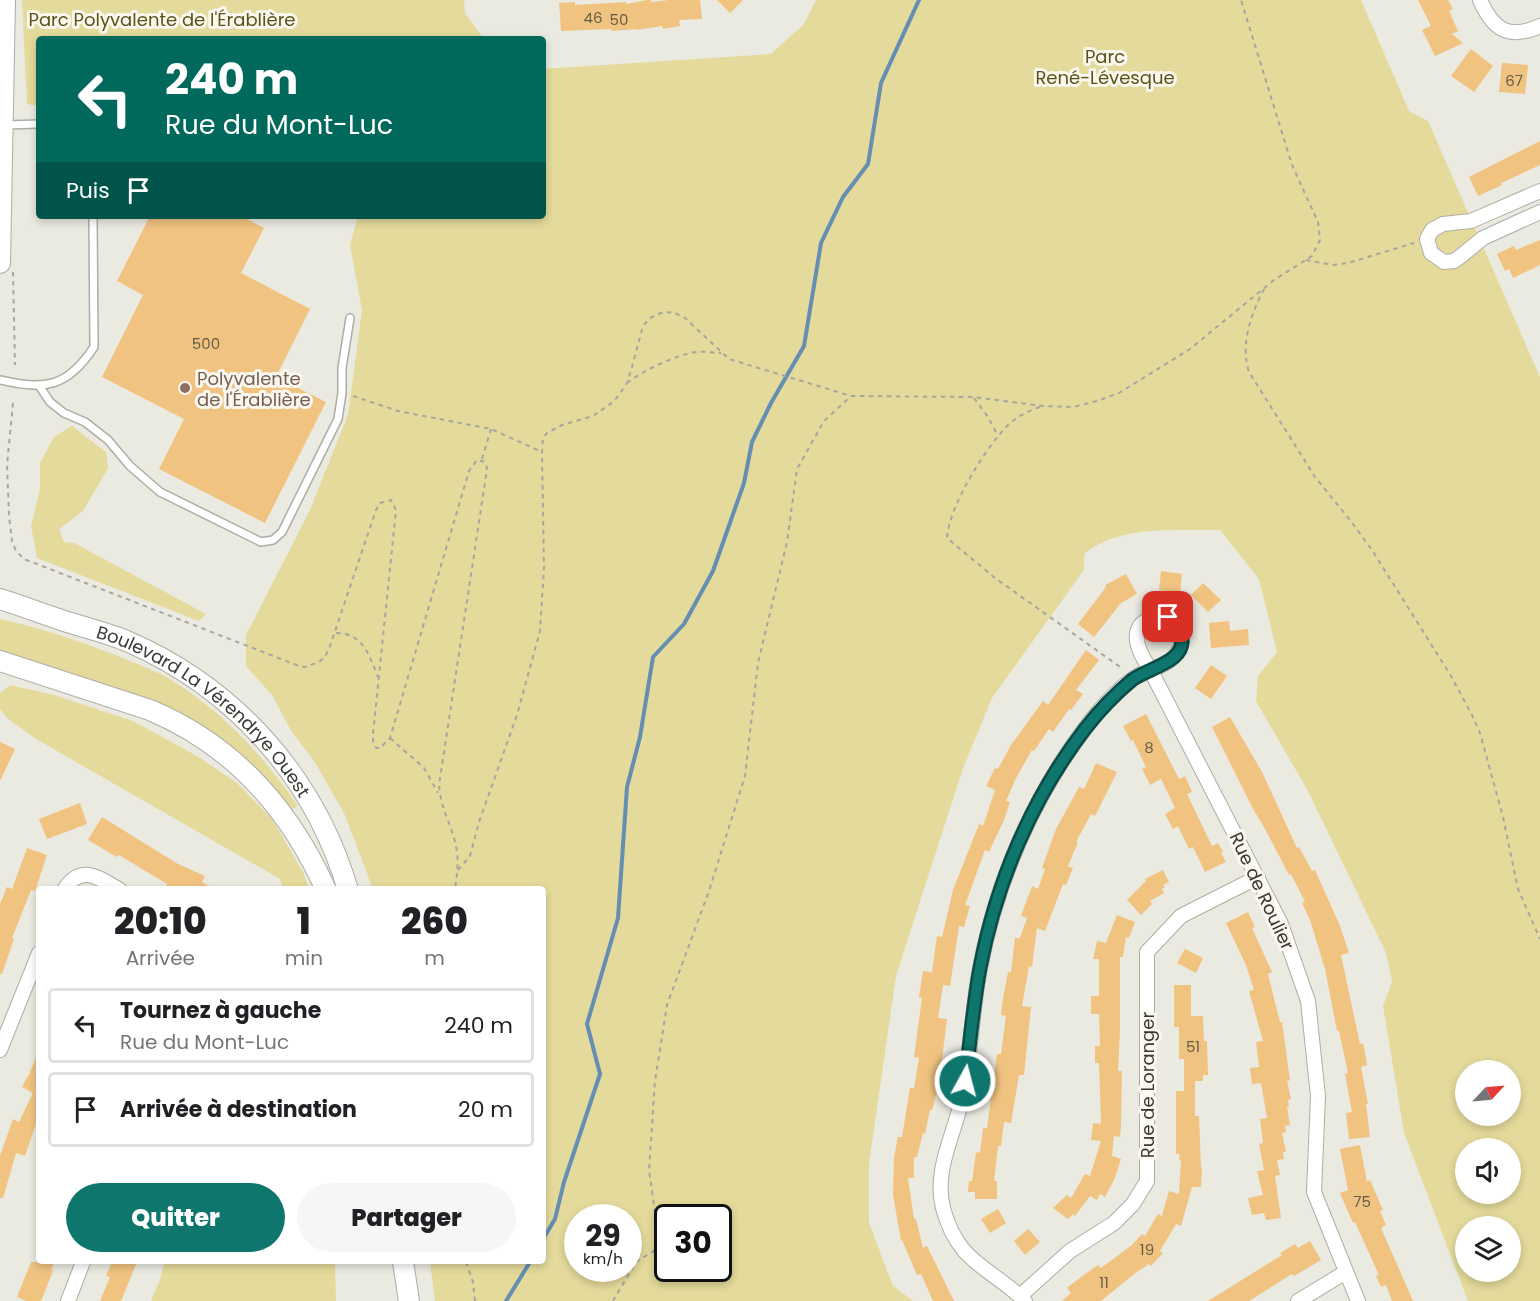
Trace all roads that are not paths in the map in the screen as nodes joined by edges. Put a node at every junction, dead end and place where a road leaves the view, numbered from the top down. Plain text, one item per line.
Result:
1 (5, 0) edge
2 (1480, 0) edge
3 (1540, 26) edge
4 (36, 124) edge
5 (1, 125) edge
6 (1540, 190) edge
7 (1540, 212) edge
8 (93, 219) edge
9 (0, 263) edge
10 (350, 318) dead end
11 (0, 380) edge
12 (40, 387) junction
13 (5, 600) edge
14 (0, 661) edge
15 (1258, 877) junction
16 (67, 886) edge
17 (113, 886) edge
18 (324, 886) edge
19 (347, 886) edge
20 (36, 960) edge
21 (0, 1050) edge
22 (82, 1264) edge
23 (404, 1264) edge
24 (1346, 1272) junction
25 (1022, 1298) edge
26 (68, 1301) edge
27 (409, 1301) edge
28 (1298, 1301) edge
29 (1358, 1301) edge

1 - 5 main road
2 - 3 street
4 - 5 lane
5 - 9 main road
6 - 7 street
8 - 12 lane
10 - 12 lane
11 - 12 lane
13 - 19 main road, Boulevard La Vérendrye Ouest
14 - 18 main road
15 - 24 street, Rue de Roulier
15 - 25 street, Rue de Loranger
15 - 25 street, Rue de Roulier
16 - 17 street
20 - 21 street
22 - 26 street
23 - 27 main road
24 - 28 street
24 - 29 street, Rue de Roulier

